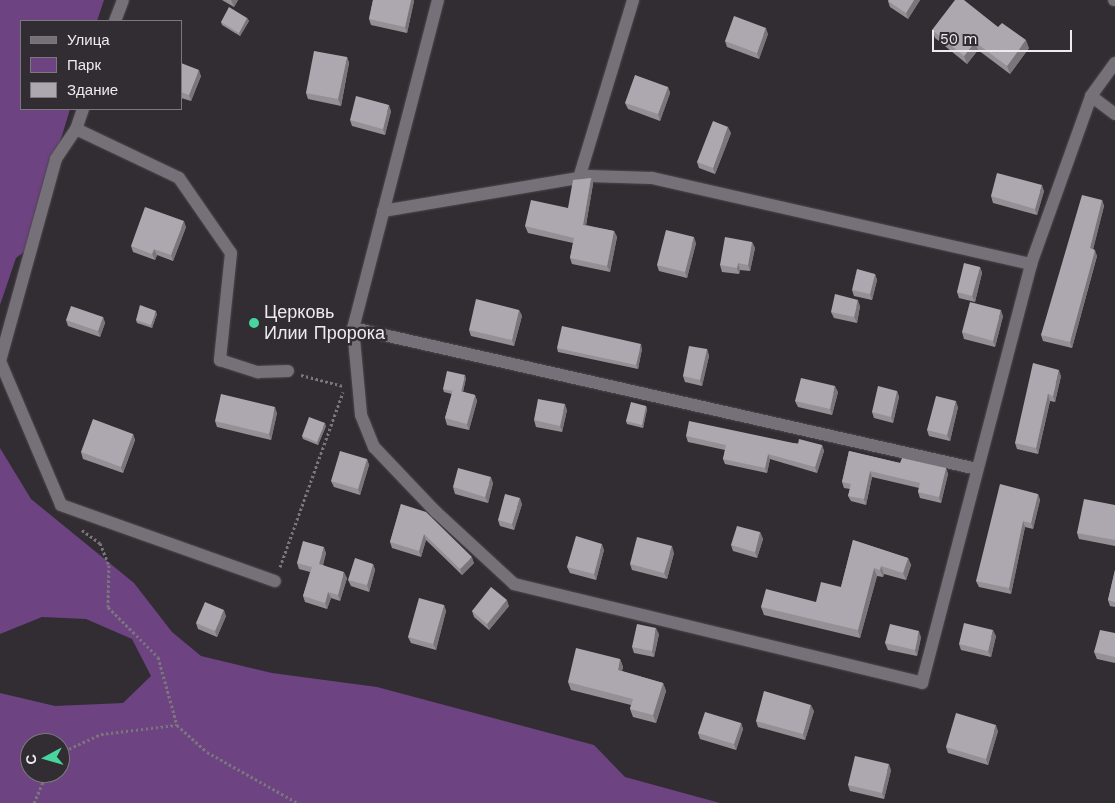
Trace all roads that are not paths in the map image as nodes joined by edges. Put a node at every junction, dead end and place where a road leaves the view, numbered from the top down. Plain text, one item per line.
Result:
1 (123, 0) edge
2 (438, 0) edge
3 (633, 0) edge
4 (115, 20) edge
5 (1115, 63) edge
6 (1091, 96) junction
7 (83, 110) edge
8 (1115, 114) edge
9 (76, 129) junction
10 (579, 178) junction
11 (383, 211) junction
12 (1031, 264) junction
13 (353, 328) junction
14 (288, 372) road end
15 (977, 469) junction
16 (275, 581) road end

1 - 4 lane
2 - 11 lane
3 - 10 lane
5 - 6 lane
6 - 8 lane
6 - 12 lane
7 - 9 lane
9 - 14 lane
9 - 16 lane
10 - 11 lane
10 - 12 lane
11 - 13 lane
12 - 15 lane
13 - 15 lane
13 - 15 lane

